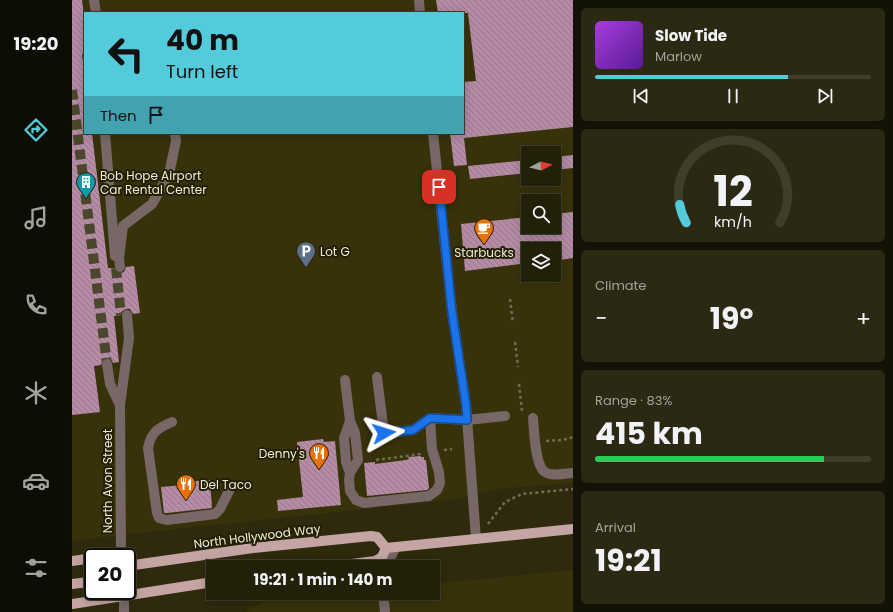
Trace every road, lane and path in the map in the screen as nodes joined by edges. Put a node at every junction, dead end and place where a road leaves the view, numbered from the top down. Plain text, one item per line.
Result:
1 (94, 0) edge
2 (419, 0) edge
3 (96, 12) edge
4 (420, 12) edge
5 (105, 134) edge
6 (175, 134) edge
7 (433, 134) edge
8 (510, 299) dead end
9 (124, 315) tunnel mouth
10 (513, 323) dead end
11 (515, 342) dead end
12 (107, 364) tunnel mouth
13 (518, 367) dead end
14 (376, 377) dead end
15 (345, 380) dead end
16 (519, 384) dead end
17 (120, 406) junction
18 (522, 411) dead end
19 (505, 416) dead end
20 (430, 418) junction
21 (533, 418) dead end
22 (467, 420) junction
23 (172, 422) dead end
24 (573, 437) edge
25 (542, 442) dead end
26 (424, 454) dead end
27 (376, 460) dead end
28 (573, 473) edge
29 (573, 489) edge
30 (230, 491) dead end
31 (573, 529) edge
32 (476, 539) junction
33 (391, 547) junction
34 (121, 548) edge
35 (84, 559) edge
36 (72, 560) edge
37 (377, 560) edge
38 (387, 560) edge
39 (136, 565) edge
40 (84, 582) edge
41 (206, 583) edge
42 (72, 584) edge
43 (136, 592) edge
44 (93, 600) edge
45 (124, 600) edge
46 (384, 600) edge
47 (72, 604) edge
48 (124, 612) edge
49 (385, 612) edge

1 - 3 street
2 - 4 street
5 - 6 street
7 - 22 street
8 - 10 path
9 - 17 street
11 - 13 path
12 - 17 street
14 - 20 street
15 - 20 street
16 - 18 path
17 - 34 street, North Avon Street
19 - 22 street
20 - 22 street
21 - 28 street
22 - 32 street
23 - 30 street
24 - 25 path
26 - 27 path
29 - 32 path
31 - 32 main road
32 - 33 main road
33 - 37 main road
33 - 38 street
33 - 39 main road, North Hollywood Way
35 - 36 main road
40 - 42 main road
41 - 43 main road
44 - 47 main road
45 - 48 street
46 - 49 street

